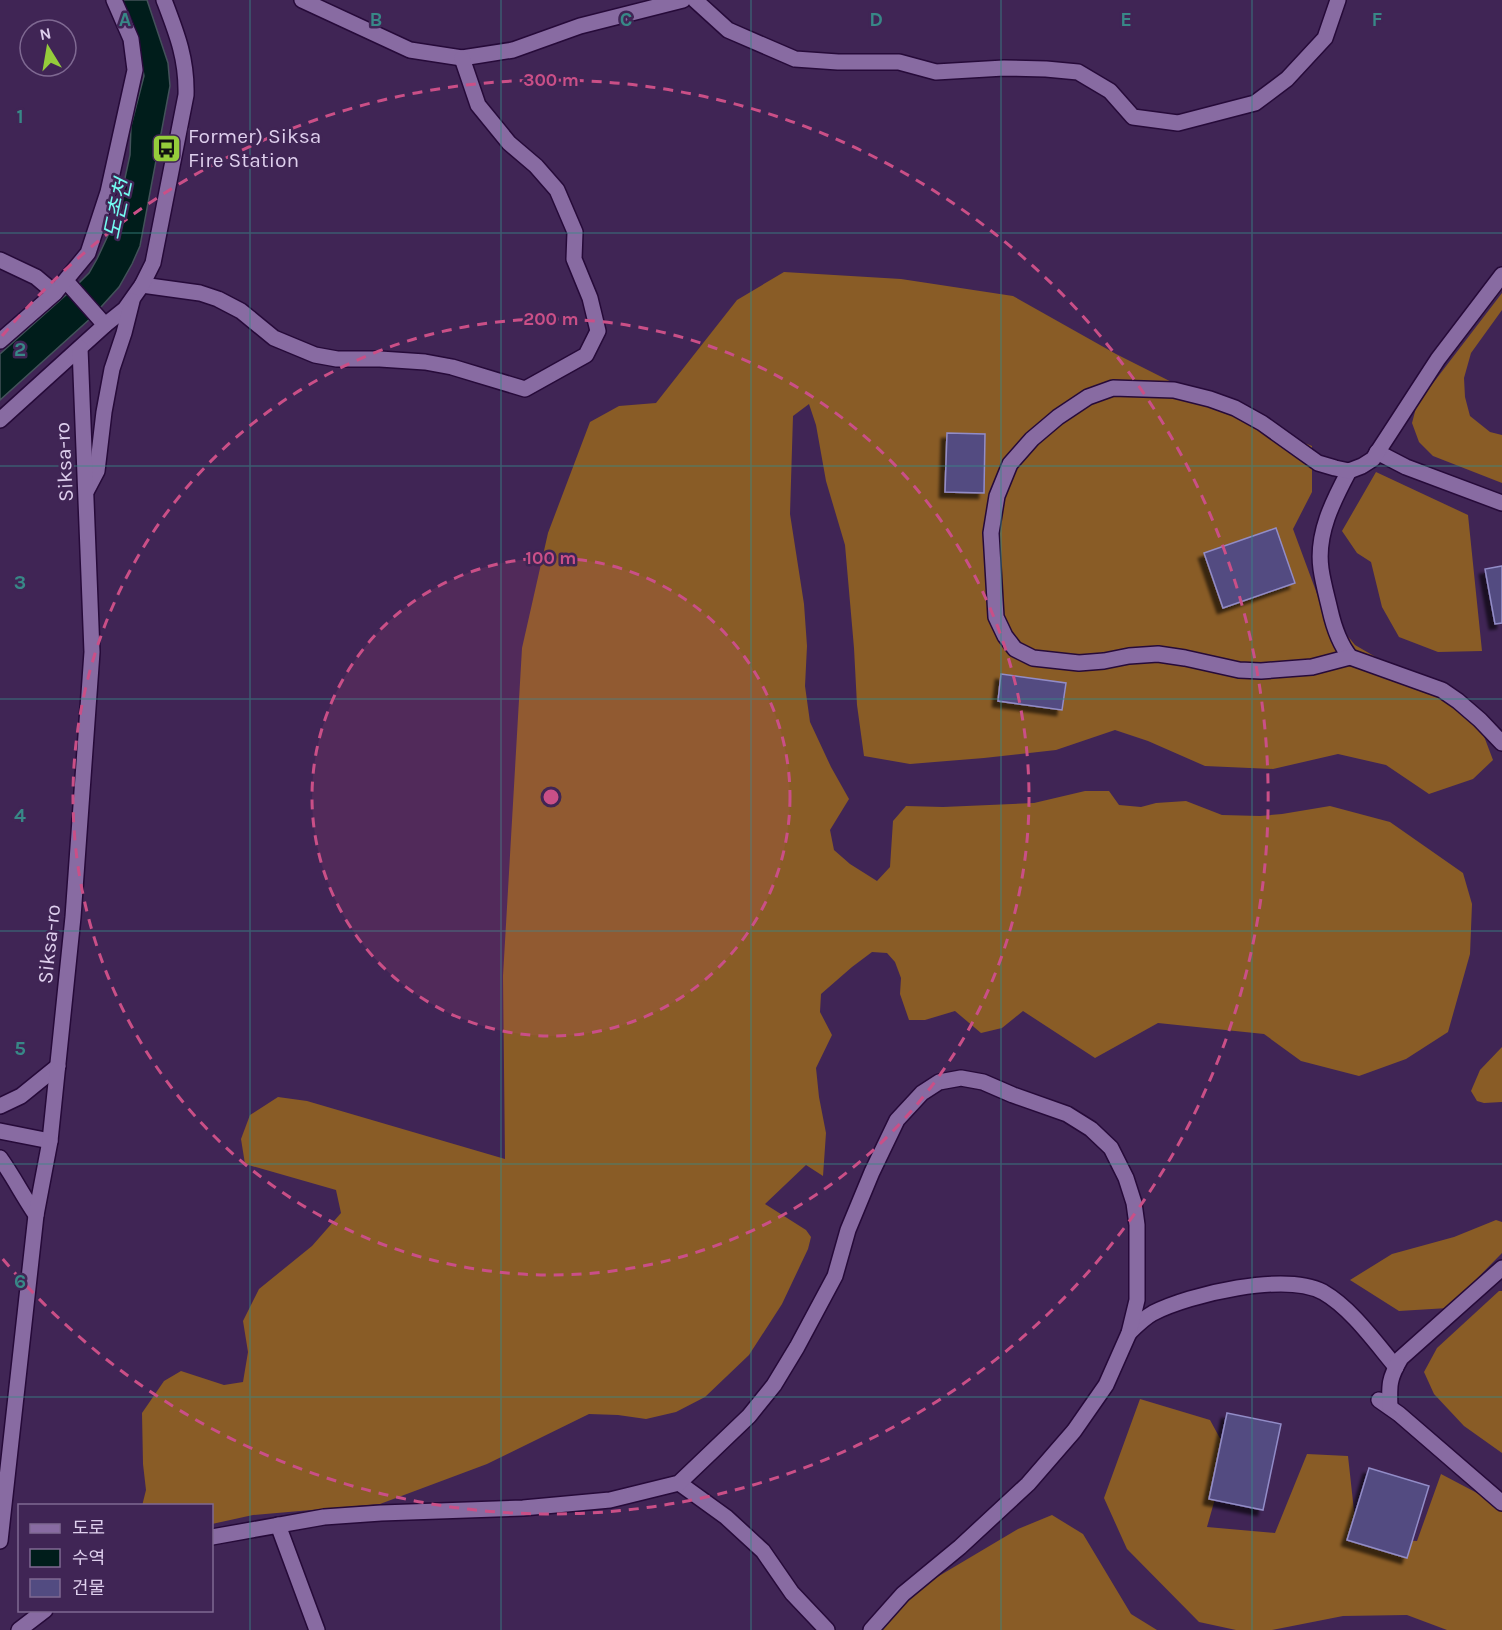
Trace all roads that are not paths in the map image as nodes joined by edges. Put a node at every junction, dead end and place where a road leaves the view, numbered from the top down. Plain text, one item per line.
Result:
1 (114, 0) edge
2 (164, 0) edge
3 (302, 0) edge
4 (683, 0) edge
5 (694, 0) edge
6 (1338, 0) edge
7 (462, 58) junction
8 (0, 261) edge
9 (1502, 275) edge
10 (68, 284) junction
11 (142, 285) junction
12 (55, 293) junction
13 (132, 300) junction
14 (103, 323) junction
15 (0, 341) edge
16 (80, 348) junction
17 (0, 420) edge
18 (1377, 452) junction
19 (1348, 471) junction
20 (87, 490) junction
21 (1502, 503) edge
22 (1350, 657) junction
23 (1502, 743) edge
24 (58, 1066) junction
25 (0, 1106) edge
26 (0, 1131) edge
27 (50, 1141) junction
28 (0, 1158) edge
29 (36, 1215) junction
30 (1502, 1268) edge
31 (1129, 1333) junction
32 (1396, 1368) junction
33 (679, 1483) junction
34 (1502, 1503) edge
35 (278, 1525) junction
36 (213, 1537) edge
37 (0, 1541) edge
38 (44, 1612) edge
39 (19, 1630) edge
40 (317, 1630) edge
41 (827, 1630) edge
42 (871, 1630) edge

1 - 10 street
2 - 11 street
3 - 7 street
4 - 7 street
5 - 6 street
7 - 11 street
8 - 12 street
9 - 18 street
10 - 12 street
10 - 14 street
11 - 13 street
12 - 15 street
13 - 14 street
13 - 20 street
14 - 16 street
16 - 17 street
16 - 20 street, Siksa-ro
18 - 19 street
18 - 21 street
19 - 22 street
19 - 22 street
20 - 24 street, Siksa-ro
22 - 23 street
24 - 25 street
24 - 27 street, Siksa-ro
26 - 27 street
27 - 29 street, Siksa-ro
28 - 29 street
29 - 37 street, Siksa-ro
30 - 32 street
31 - 32 street
31 - 33 street
31 - 42 street
32 - 34 street
33 - 35 street
33 - 41 street
35 - 36 street
35 - 40 street
38 - 39 street

